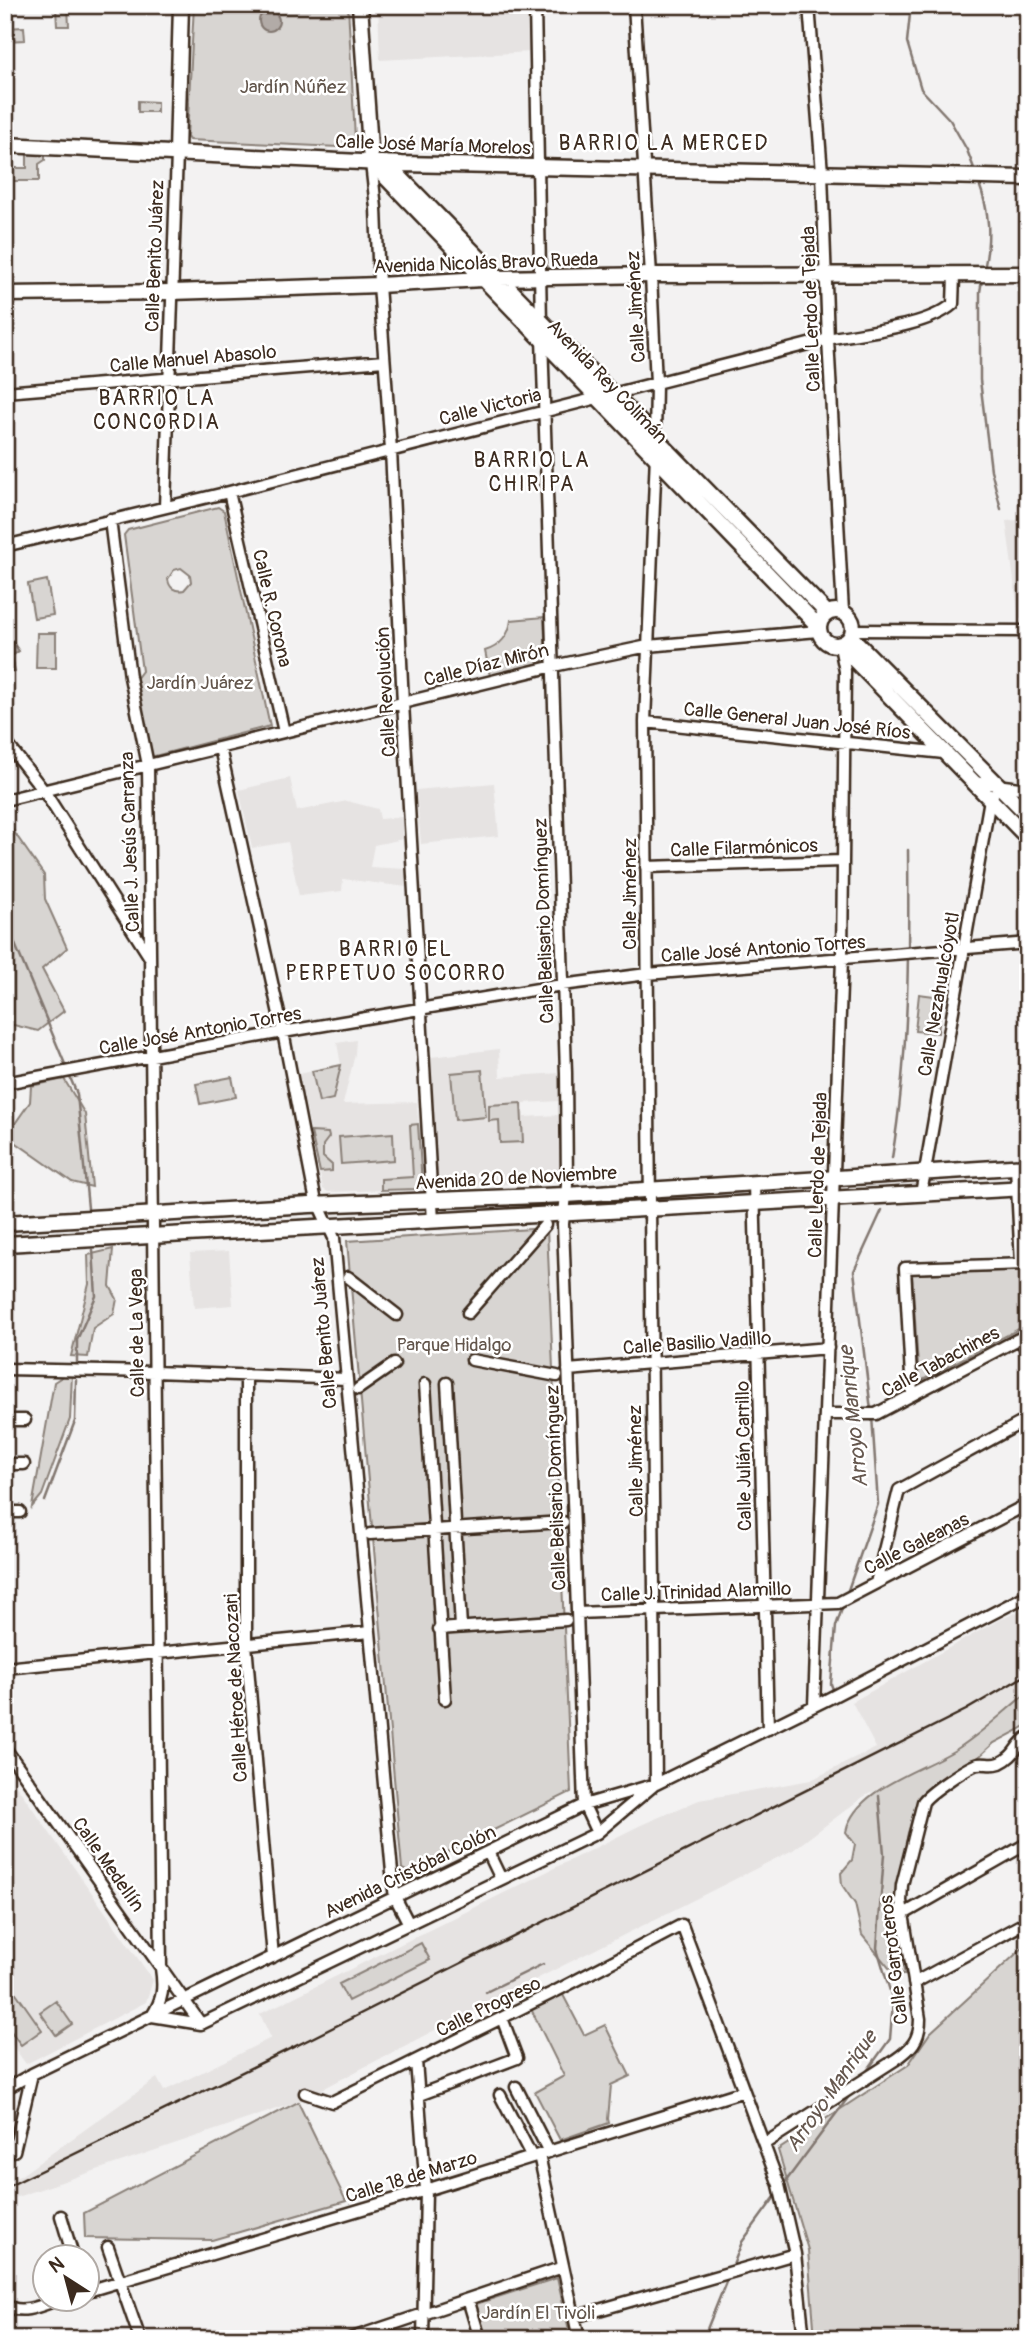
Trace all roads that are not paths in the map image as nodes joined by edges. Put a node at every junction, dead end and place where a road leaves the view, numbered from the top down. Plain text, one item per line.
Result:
1 (181, 5) edge
2 (360, 5) edge
3 (535, 5) edge
4 (634, 5) edge
5 (809, 5) edge
6 (5, 145) edge
7 (177, 153) junction
8 (371, 162) junction
9 (386, 163) junction
10 (537, 166) junction
11 (646, 169) junction
12 (822, 173) junction
13 (1028, 178) edge
14 (1028, 274) edge
15 (652, 275) junction
16 (961, 275) junction
17 (826, 276) junction
18 (499, 278) junction
19 (483, 279) junction
20 (540, 279) junction
21 (379, 285) junction
22 (172, 292) junction
23 (5, 293) edge
24 (541, 321) junction
25 (828, 339) junction
26 (542, 340) junction
27 (384, 361) junction
28 (169, 377) junction
29 (656, 384) junction
30 (5, 392) edge
31 (605, 396) junction
32 (543, 411) junction
33 (655, 437) junction
34 (391, 450) junction
35 (656, 458) junction
36 (229, 492) junction
37 (165, 507) junction
38 (110, 520) junction
39 (5, 545) edge
40 (843, 612) junction
41 (827, 613) junction
42 (818, 628) junction
43 (1028, 631) edge
44 (848, 637) junction
45 (648, 646) junction
46 (552, 666) junction
47 (402, 703) junction
48 (645, 722) junction
49 (284, 732) junction
50 (5, 741) edge
51 (845, 744) junction
52 (220, 748) junction
53 (944, 753) junction
54 (148, 765) junction
55 (973, 782) junction
56 (998, 785) junction
57 (1028, 789) edge
58 (44, 791) junction
59 (990, 799) junction
60 (5, 800) edge
61 (1028, 815) edge
62 (1028, 838) edge
63 (842, 861) junction
64 (646, 867) junction
65 (1028, 943) edge
66 (964, 948) junction
67 (149, 956) junction
68 (842, 959) junction
69 (647, 974) junction
70 (562, 985) junction
71 (420, 1010) junction
72 (283, 1032) junction
73 (150, 1058) junction
74 (5, 1083) edge
75 (1022, 1167) edge
76 (924, 1172) junction
77 (834, 1178) junction
78 (754, 1183) junction
79 (649, 1189) junction
80 (1022, 1189) edge
81 (921, 1194) junction
82 (566, 1195) junction
83 (833, 1199) junction
84 (432, 1200) junction
85 (755, 1203) junction
86 (319, 1205) junction
87 (650, 1209) junction
88 (152, 1214) junction
89 (564, 1214) junction
90 (433, 1221) junction
91 (5, 1223) edge
92 (545, 1225) dead end
93 (329, 1227) junction
94 (153, 1235) junction
95 (5, 1244) edge
96 (1025, 1264) edge
97 (348, 1277) dead end
98 (468, 1313) dead end
99 (397, 1315) dead end
100 (1024, 1336) edge
101 (828, 1348) junction
102 (1028, 1353) edge
103 (758, 1356) junction
104 (472, 1360) dead end
105 (651, 1363) junction
106 (394, 1364) dead end
107 (5, 1369) edge
108 (568, 1370) junction
109 (154, 1371) junction
110 (246, 1375) junction
111 (557, 1376) dead end
112 (347, 1379) junction
113 (447, 1382) dead end
114 (425, 1384) dead end
115 (358, 1389) dead end
116 (912, 1395) junction
117 (825, 1414) junction
118 (1028, 1419) edge
119 (5, 1420) edge
120 (25, 1420) dead end
121 (5, 1464) edge
122 (24, 1464) dead end
123 (1028, 1504) edge
124 (5, 1511) edge
125 (20, 1512) dead end
126 (563, 1522) dead end
127 (456, 1528) junction
128 (434, 1530) junction
129 (370, 1534) dead end
130 (876, 1583) junction
131 (1028, 1595) edge
132 (817, 1604) junction
133 (764, 1606) junction
134 (654, 1610) junction
135 (577, 1613) junction
136 (566, 1620) dead end
137 (461, 1627) junction
138 (439, 1629) junction
139 (370, 1632) junction
140 (246, 1644) junction
141 (157, 1653) junction
142 (5, 1668) edge
143 (445, 1699) dead end
144 (814, 1706) junction
145 (768, 1728) junction
146 (1028, 1737) edge
147 (5, 1748) edge
148 (9, 1762) edge
149 (656, 1784) junction
150 (584, 1805) junction
151 (597, 1833) junction
152 (1028, 1843) edge
153 (488, 1852) junction
154 (501, 1879) junction
155 (395, 1897) junction
156 (902, 1915) junction
157 (1028, 1922) edge
158 (409, 1924) junction
159 (273, 1956) junction
160 (161, 1968) junction
161 (914, 1983) junction
162 (183, 2000) junction
163 (152, 2016) junction
164 (502, 2018) junction
165 (201, 2024) junction
166 (416, 2061) junction
167 (32, 2074) junction
168 (5, 2089) edge
169 (744, 2091) junction
170 (305, 2093) dead end
171 (419, 2095) junction
172 (764, 2144) junction
173 (14, 2151) dead end
174 (540, 2155) junction
175 (426, 2190) junction
176 (61, 2216) dead end
177 (69, 2242) edge
178 (108, 2247) dead end
179 (795, 2254) junction
180 (564, 2267) junction
181 (120, 2281) junction
182 (102, 2287) edge
183 (468, 2299) junction
184 (5, 2304) edge
185 (32, 2307) edge
186 (423, 2314) junction
187 (574, 2318) junction
188 (140, 2339) edge
189 (349, 2339) edge
190 (423, 2339) edge
191 (480, 2339) edge
192 (579, 2339) edge
193 (804, 2339) edge

1 - 7 main road, Calle Benito Juárez
2 - 8 main road
3 - 10 street, Calle Belisario Domínguez
4 - 11 street, Calle Jiménez
5 - 12 street, Calle Lerdo de Tejada
6 - 7 main road, Calle José María Morelos
7 - 8 main road, Calle José María Morelos
7 - 22 street, Calle Benito Juárez
8 - 9 main road, Calle José María Morelos
8 - 19 main road, Avenida Rey Colimán
8 - 21 street, Calle Revolución
9 - 10 main road, Calle José María Morelos
9 - 18 main road, Avenida Rey Colimán
10 - 11 main road, Calle José María Morelos
10 - 20 street, Calle Belisario Domínguez
11 - 12 main road, Calle José María Morelos
11 - 15 street, Calle Jiménez
12 - 13 main road, Calle José María Morelos
12 - 17 street, Calle Lerdo de Tejada
14 - 16 main road, Avenida Nicolás Bravo Rueda
15 - 17 main road, Avenida Nicolás Bravo Rueda
15 - 20 main road, Avenida Nicolás Bravo Rueda
15 - 29 street, Calle Jiménez
16 - 17 main road, Avenida Nicolás Bravo Rueda
16 - 25 street, Calle Victoria
17 - 25 street, Calle Lerdo de Tejada
18 - 19 main road, Avenida Nicolás Bravo Rueda
18 - 20 main road, Avenida Nicolás Bravo Rueda
18 - 24 main road, Avenida Rey Colimán
19 - 21 main road, Avenida Nicolás Bravo Rueda
19 - 26 main road, Avenida Rey Colimán
20 - 24 street, Calle Belisario Domínguez
21 - 22 main road, Avenida Nicolás Bravo Rueda
21 - 27 street, Calle Revolución
22 - 23 main road, Avenida Nicolás Bravo Rueda
22 - 28 street, Calle Benito Juárez
24 - 26 street, Calle Belisario Domínguez
24 - 31 main road, Avenida Rey Colimán
25 - 29 street, Calle Victoria
25 - 40 street, Calle Lerdo de Tejada
26 - 31 main road, Avenida Rey Colimán
26 - 32 street, Calle Belisario Domínguez
27 - 28 street, Calle Manuel Abasolo
27 - 34 street, Calle Revolución
28 - 30 street, Calle Manuel Abasolo
28 - 37 street, Calle Benito Juárez
29 - 31 street, Calle Victoria
29 - 33 street, Calle Jiménez
31 - 32 street, Calle Victoria
31 - 33 main road, Avenida Rey Colimán
31 - 35 main road, Avenida Rey Colimán
32 - 34 street, Calle Victoria
32 - 46 street, Calle Belisario Domínguez
33 - 35 street, Calle Jiménez
33 - 41 main road, Avenida Rey Colimán
34 - 36 street, Calle Victoria
34 - 47 street, Calle Revolución
35 - 42 main road, Avenida Rey Colimán
35 - 45 street, Calle Jiménez
36 - 37 street, Calle Victoria
36 - 49 street, Calle R. Corona
37 - 38 street, Calle Victoria
38 - 39 street, Calle Victoria
38 - 54 street, Calle J. Jesús Carranza
40 - 41 main road
40 - 44 main road
41 - 42 main road
42 - 44 main road
42 - 45 street, Calle Díaz Mirón
43 - 44 street
44 - 51 street, Calle Lerdo de Tejada
44 - 53 main road
44 - 56 main road
45 - 46 street, Calle Díaz Mirón
45 - 48 street, Calle Jiménez
46 - 47 street, Calle Díaz Mirón
46 - 70 street, Calle Belisario Domínguez
47 - 49 street, Calle Díaz Mirón
47 - 71 street, Calle Revolución
48 - 51 street, Calle General Juan José Ríos
48 - 64 street, Calle Jiménez
49 - 52 street, Calle Díaz Mirón
50 - 58 street
51 - 53 street, Calle General Juan José Ríos
51 - 63 street, Calle Lerdo de Tejada
52 - 54 street, Calle Díaz Mirón
52 - 72 street, Calle Benito Juárez
53 - 55 main road
54 - 58 street, Calle Díaz Mirón
54 - 67 street, Calle J. Jesús Carranza
55 - 56 street
55 - 59 main road
56 - 57 street
56 - 59 street, Calle Nezahualcóyotl
56 - 61 main road
58 - 60 street, Calle Díaz Mirón
58 - 67 street
59 - 62 main road
59 - 66 street, Calle Nezahualcóyotl
63 - 64 street, Calle Filarmónicos
63 - 68 street, Calle Lerdo de Tejada
64 - 69 street, Calle Jiménez
65 - 66 street, Calle José Antonio Torres
66 - 68 street, Calle José Antonio Torres
66 - 76 street, Calle Nezahualcóyotl
67 - 73 street, Calle de La Vega
68 - 69 street, Calle José Antonio Torres
68 - 77 street, Calle Lerdo de Tejada
69 - 70 street, Calle José Antonio Torres
69 - 79 street, Calle Jiménez
70 - 71 street, Calle José Antonio Torres
70 - 82 street, Calle Belisario Domínguez
71 - 72 street, Calle José Antonio Torres
71 - 84 street, Calle Revolución
72 - 73 street, Calle José Antonio Torres
72 - 86 street, Calle Benito Juárez
73 - 74 street, Calle José Antonio Torres
73 - 88 street, Calle de La Vega
75 - 76 main road, Avenida 20 de Noviembre
75 - 80 street
76 - 77 main road, Avenida 20 de Noviembre
76 - 81 street, Calle Nezahualcóyotl
77 - 78 main road, Avenida 20 de Noviembre
77 - 83 street, Calle Lerdo de Tejada
78 - 79 main road, Avenida 20 de Noviembre
78 - 85 street, Calle Julián Carrillo
79 - 82 main road, Avenida 20 de Noviembre
79 - 87 street, Calle Jiménez
80 - 81 main road, Avenida 20 de Noviembre
80 - 96 street
81 - 83 main road, Avenida 20 de Noviembre
82 - 84 main road, Avenida 20 de Noviembre
82 - 89 street, Calle Belisario Domínguez
83 - 85 main road, Avenida 20 de Noviembre
83 - 101 street, Calle Lerdo de Tejada
84 - 86 main road, Avenida 20 de Noviembre
84 - 90 street, Calle Revolución
85 - 87 main road, Avenida 20 de Noviembre
85 - 103 street, Calle Julián Carrillo
86 - 88 main road, Avenida 20 de Noviembre
86 - 93 street, Calle Benito Juárez
87 - 89 main road, Avenida 20 de Noviembre
87 - 105 street, Calle Jiménez
88 - 91 main road, Avenida 20 de Noviembre
88 - 94 street, Calle de La Vega
89 - 90 main road, Avenida 20 de Noviembre
89 - 108 street, Calle Belisario Domínguez
90 - 93 main road, Avenida 20 de Noviembre
92 - 98 street
93 - 94 main road, Avenida 20 de Noviembre
93 - 112 street, Calle Benito Juárez
94 - 95 main road, Avenida 20 de Noviembre
94 - 109 street, Calle de La Vega
96 - 116 street
97 - 99 street
100 - 102 street
100 - 116 street, Calle Tabachines
101 - 103 street, Calle Basilio Vadillo
101 - 117 street, Calle Lerdo de Tejada
103 - 105 street, Calle Basilio Vadillo
103 - 133 street, Calle Julián Carrillo
104 - 111 street
105 - 108 street, Calle Basilio Vadillo
105 - 134 street, Calle Jiménez
106 - 115 street
107 - 109 street
108 - 135 street, Calle Belisario Domínguez
109 - 110 street
109 - 141 street, Calle de La Vega
110 - 112 street
110 - 140 street, Calle Héroe de Nacozari
112 - 139 street, Calle Benito Juárez
113 - 127 street
114 - 128 street
116 - 117 street, Calle Tabachines
117 - 132 street, Calle Lerdo de Tejada
118 - 130 street
119 - 120 street
121 - 122 street
123 - 130 street, Calle Galeanas
124 - 125 street
126 - 127 street
127 - 128 street
127 - 137 street
128 - 129 street
128 - 138 street
130 - 132 street, Calle Galeanas
131 - 144 street, Avenida Cristóbal Colón
132 - 133 street, Calle J. Trinidad Alamillo
132 - 144 street, Calle Lerdo de Tejada
133 - 134 street, Calle J. Trinidad Alamillo
133 - 145 street, Calle Julián Carrillo
134 - 135 street, Calle J. Trinidad Alamillo
134 - 149 street, Calle Jiménez
135 - 150 street, Calle Belisario Domínguez
136 - 137 street
137 - 138 street
138 - 143 street
139 - 140 street
139 - 155 street, Calle Benito Juárez
140 - 141 street
140 - 159 street, Calle Héroe de Nacozari
141 - 142 street
141 - 160 street, Calle de La Vega
144 - 145 street, Avenida Cristóbal Colón
145 - 149 street, Avenida Cristóbal Colón
146 - 156 street, Calle Garroteros
147 - 148 street, Calle Medellín
148 - 160 street, Calle Medellín
149 - 150 street, Avenida Cristóbal Colón
149 - 151 street, Avenida Cristóbal Colón
150 - 151 street, Calle Belisario Domínguez
150 - 153 street, Avenida Cristóbal Colón
151 - 154 street, Avenida Cristóbal Colón
152 - 156 street
153 - 154 street
153 - 155 street, Avenida Cristóbal Colón
154 - 158 street, Avenida Cristóbal Colón
155 - 158 street, Calle Benito Juárez
155 - 159 street, Avenida Cristóbal Colón
156 - 161 street, Calle Garroteros
157 - 161 street
158 - 165 street, Avenida Cristóbal Colón
159 - 162 street, Avenida Cristóbal Colón
160 - 162 street, Calle Medellín
160 - 163 street, Calle de La Vega
161 - 172 street, Calle Garroteros
162 - 163 street, Avenida Cristóbal Colón
162 - 165 street
163 - 165 street
163 - 167 street, Avenida Cristóbal Colón
164 - 166 street, Calle Progreso
164 - 169 street, Calle Progreso
164 - 171 street
166 - 170 street, Calle Progreso
166 - 171 street
167 - 168 street, Avenida Cristóbal Colón
167 - 173 street
169 - 172 street
169 - 174 street, Calle 18 de Marzo
171 - 175 street
172 - 179 street
174 - 174 street
174 - 175 street, Calle 18 de Marzo
174 - 180 street
175 - 181 street, Calle 18 de Marzo
175 - 186 street
176 - 177 street
178 - 181 street
179 - 187 street
179 - 193 street
180 - 183 street
180 - 187 street
181 - 182 street, Calle 18 de Marzo
181 - 188 street
183 - 186 street
183 - 191 street
184 - 185 street
186 - 189 street
186 - 190 street
187 - 192 street

